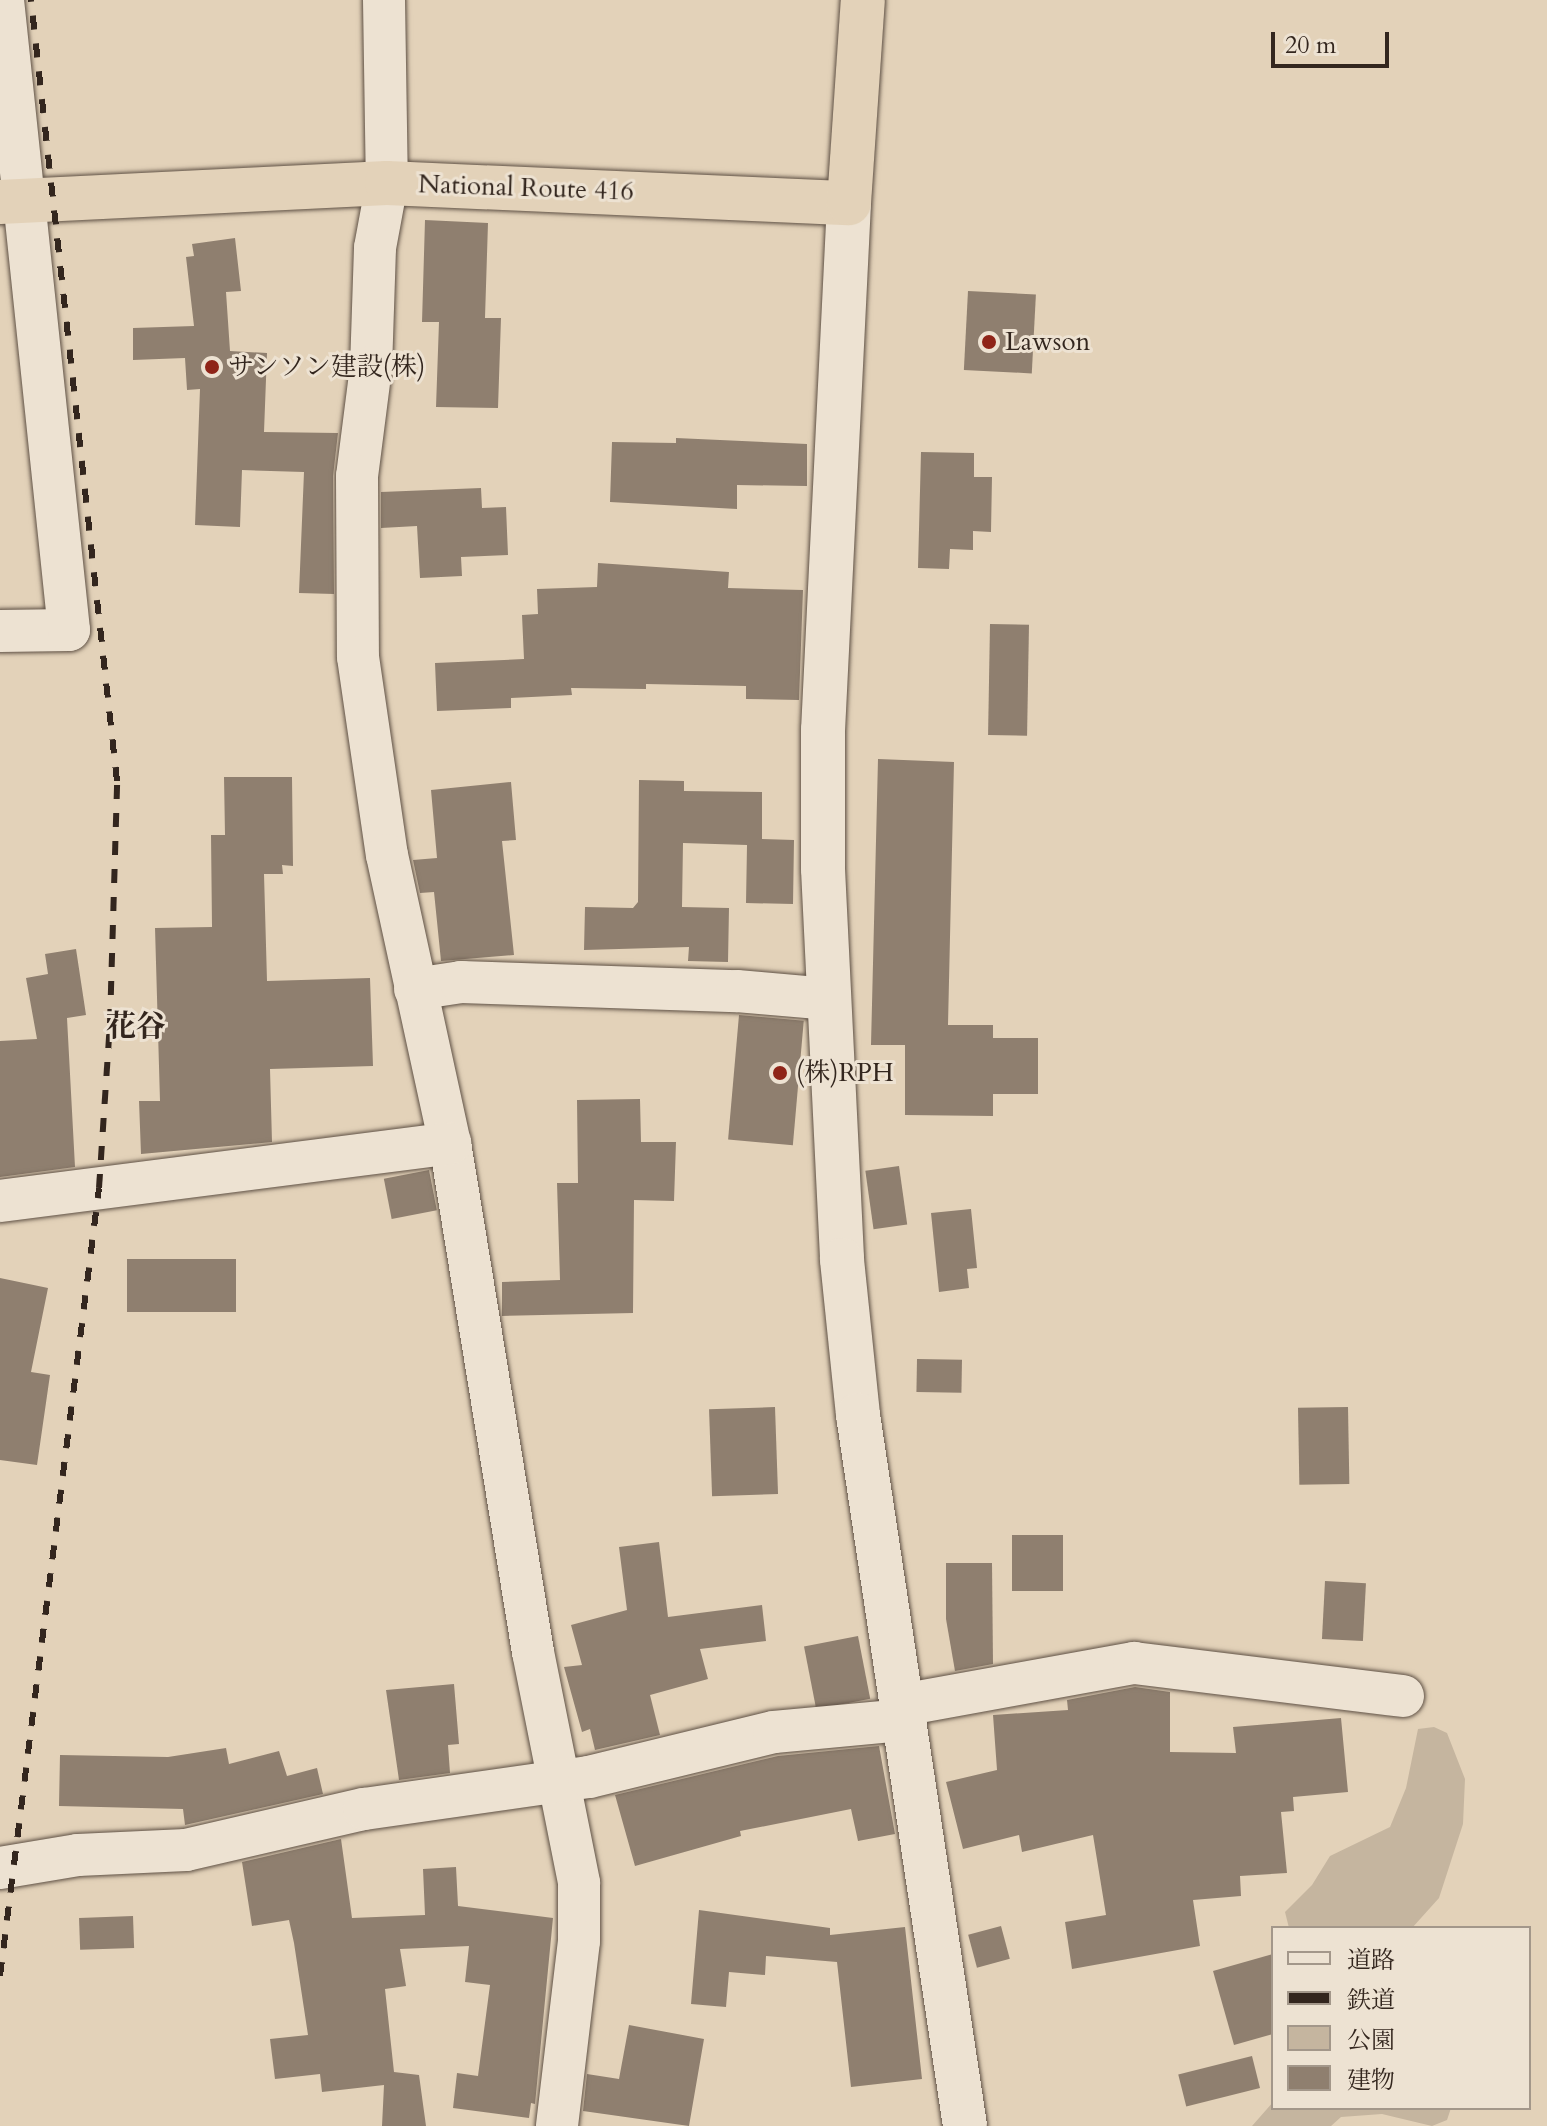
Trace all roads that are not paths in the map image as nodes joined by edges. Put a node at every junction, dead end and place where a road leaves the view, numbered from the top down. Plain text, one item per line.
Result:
1 (3, 0) edge
2 (384, 0) edge
3 (863, 0) edge
4 (387, 183) junction
5 (12, 201) edge
6 (849, 203) junction
7 (0, 631) edge
8 (415, 989) junction
9 (828, 999) junction
10 (450, 1143) junction
11 (0, 1201) edge
12 (1403, 1696) dead end
13 (903, 1712) junction
14 (558, 1779) junction
15 (0, 1868) edge
16 (557, 2126) edge
17 (965, 2126) edge

1 - 5 street
2 - 4 street
3 - 6 highway
4 - 5 highway, National Route 416
4 - 6 highway, National Route 416
4 - 8 street
5 - 7 street
6 - 9 street
8 - 9 street
8 - 10 street
9 - 13 street
10 - 11 street
10 - 14 street
12 - 13 street
13 - 14 street
13 - 17 street
14 - 15 street
14 - 16 street

